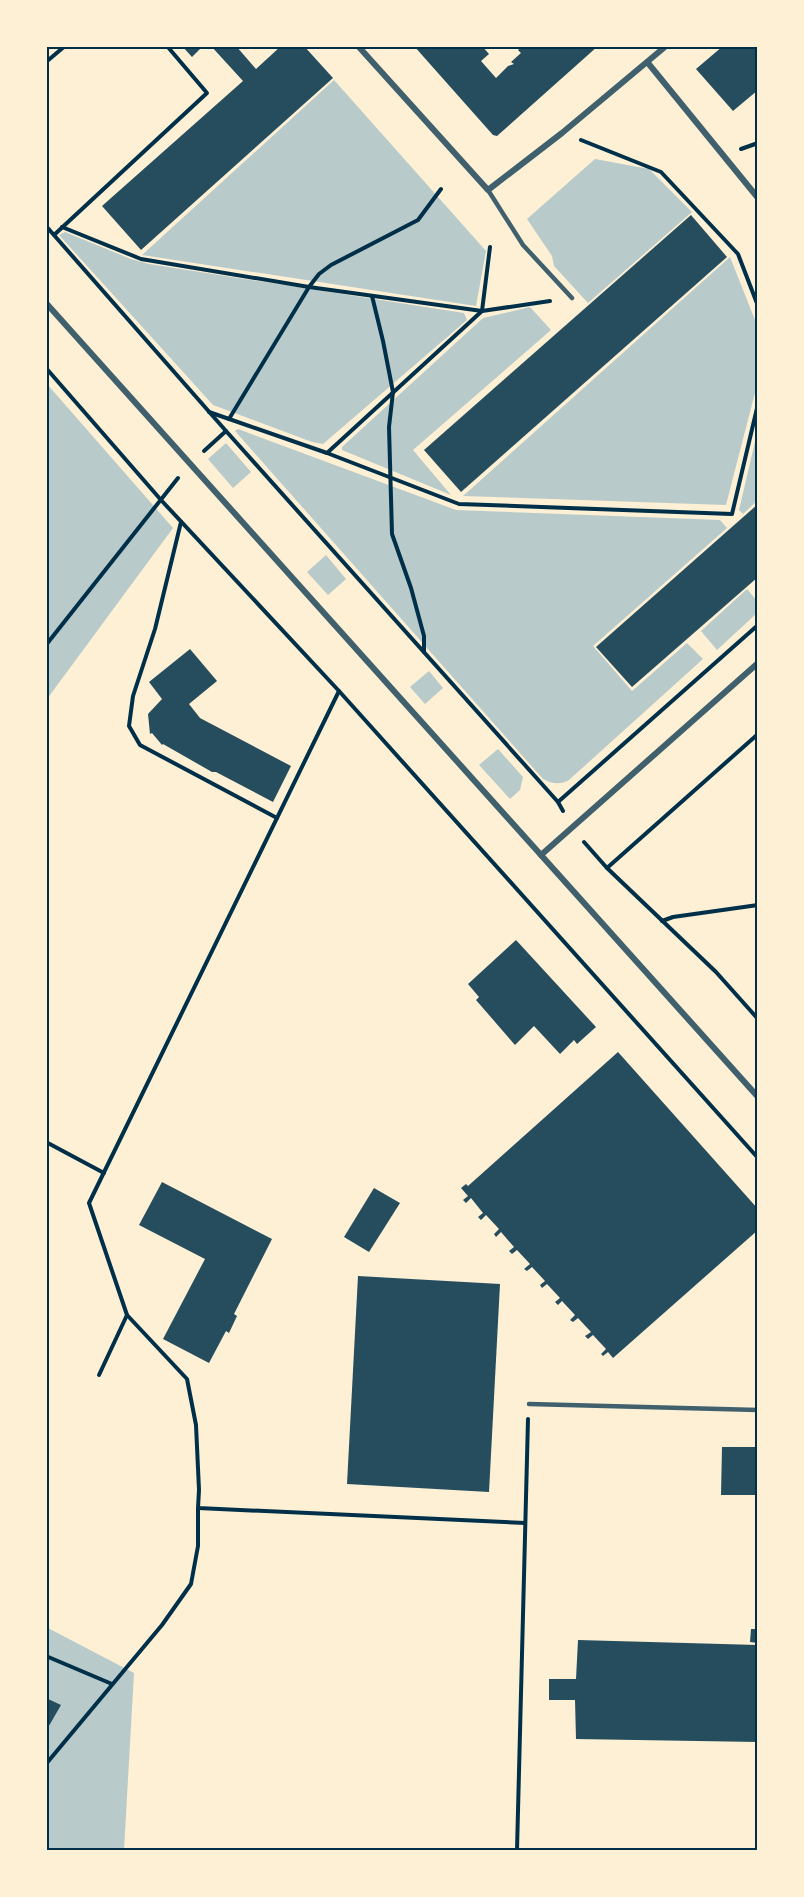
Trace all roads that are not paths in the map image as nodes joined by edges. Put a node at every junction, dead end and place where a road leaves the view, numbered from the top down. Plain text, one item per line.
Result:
1 (358, 46) edge
2 (666, 46) edge
3 (648, 63) junction
4 (488, 190) junction
5 (758, 198) edge
6 (572, 298) road end
7 (46, 303) edge
8 (758, 663) edge
9 (541, 855) junction
10 (758, 1097) edge
11 (529, 1404) road end
12 (758, 1410) edge

1 - 4 street
2 - 3 street
3 - 4 street
3 - 5 street
4 - 6 lane
7 - 9 street
8 - 9 street
9 - 10 street
11 - 12 lane

